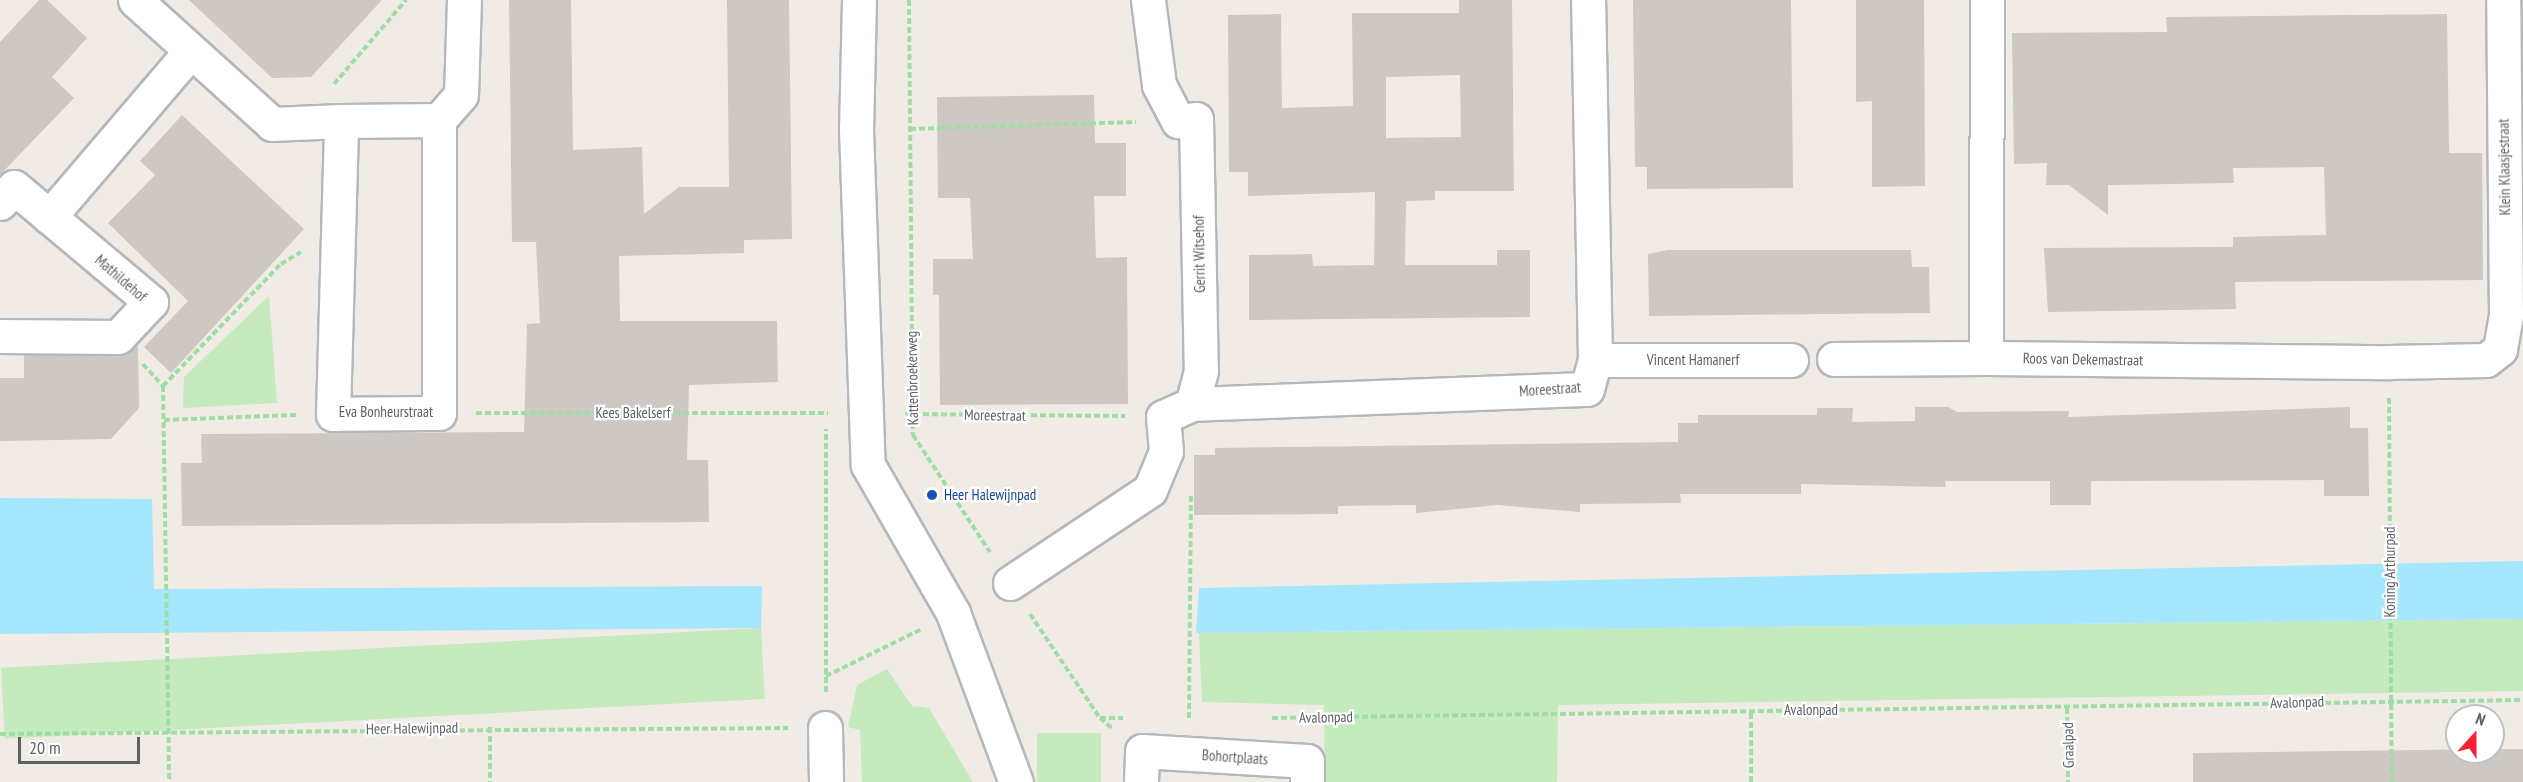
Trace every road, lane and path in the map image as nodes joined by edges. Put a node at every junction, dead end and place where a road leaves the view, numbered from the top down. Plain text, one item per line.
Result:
1 (135, 0) edge
2 (406, 0) edge
3 (464, 0) edge
4 (859, 0) edge
5 (909, 0) edge
6 (1148, 0) edge
7 (1588, 0) edge
8 (1987, 0) edge
9 (2503, 0) edge
10 (191, 51) junction
11 (439, 120) junction
12 (341, 121) junction
13 (1178, 121) junction
14 (301, 123) junction
15 (910, 129) junction
16 (0, 203) edge
17 (49, 217) junction
18 (338, 230) junction
19 (2514, 316) edge
20 (0, 336) edge
21 (118, 337) junction
22 (1986, 358) junction
23 (1834, 359) dead end
24 (1594, 360) junction
25 (1791, 360) dead end
26 (2389, 362) junction
27 (163, 386) junction
28 (1177, 410) junction
29 (439, 413) junction
30 (826, 413) junction
31 (866, 413) junction
32 (333, 414) junction
33 (913, 414) junction
34 (164, 420) junction
35 (1191, 486) dead end
36 (1010, 583) junction
37 (2392, 700) junction
38 (2523, 700) edge
39 (2067, 708) junction
40 (1751, 710) junction
41 (1100, 718) junction
42 (1133, 718) dead end
43 (1261, 718) dead end
44 (1178, 719) dead end
45 (1189, 720) junction
46 (1201, 720) dead end
47 (490, 727) junction
48 (825, 728) junction
49 (168, 731) junction
50 (0, 734) edge
51 (1142, 767) edge
52 (169, 782) edge
53 (490, 782) edge
54 (826, 782) edge
55 (1016, 782) edge
56 (1308, 782) edge
57 (1751, 782) edge
58 (2068, 782) edge
59 (2392, 782) edge

1 - 10 street
2 - 14 path
3 - 11 street
4 - 31 street
5 - 15 path, Kattenbroekerweg
6 - 13 street
7 - 24 street, Moreestraat
8 - 22 street
9 - 19 street, Klein Klaasjestraat
10 - 14 street
10 - 17 street
11 - 12 street
11 - 29 street, Eva Bonheurstraat
12 - 14 street
12 - 18 street, Eva Bonheurstraat
13 - 15 path
13 - 28 street, Gerrit Witsehof
15 - 33 path, Kattenbroekerweg
16 - 17 street, Mathildehof
17 - 21 street, Mathildehof
18 - 27 path
18 - 32 street, Eva Bonheurstraat
19 - 26 street, Roos van Dekemastraat
20 - 21 street
21 - 27 path
22 - 23 street
22 - 26 street, Roos van Dekemastraat
24 - 25 street, Vincent Hamanerf
24 - 28 street, Moreestraat
26 - 37 path, Koning Arthurpad
27 - 34 path
28 - 33 path, Moreestraat
28 - 36 street
29 - 30 path, Kees Bakelserf
29 - 32 street, Eva Bonheurstraat
30 - 31 path, Moreestraat
30 - 48 path
31 - 33 path, Moreestraat
31 - 55 street
32 - 34 path
33 - 36 path, Kattenbroekerweg
34 - 49 path
35 - 45 path
36 - 41 path, Kattenbroekerweg
37 - 38 path, Avalonpad
37 - 39 path, Avalonpad
37 - 59 path, Koning Arthurpad
39 - 40 path, Avalonpad
39 - 58 path, Graalpad
40 - 43 path, Avalonpad
40 - 57 path
41 - 42 path
41 - 51 path, Kattenbroekerweg
44 - 45 path
45 - 46 path
47 - 48 path, Heer Halewijnpad
47 - 49 path, Heer Halewijnpad
47 - 53 path
48 - 54 street
49 - 50 path, Heer Halewijnpad
49 - 52 path
51 - 56 street, Bohortplaats

